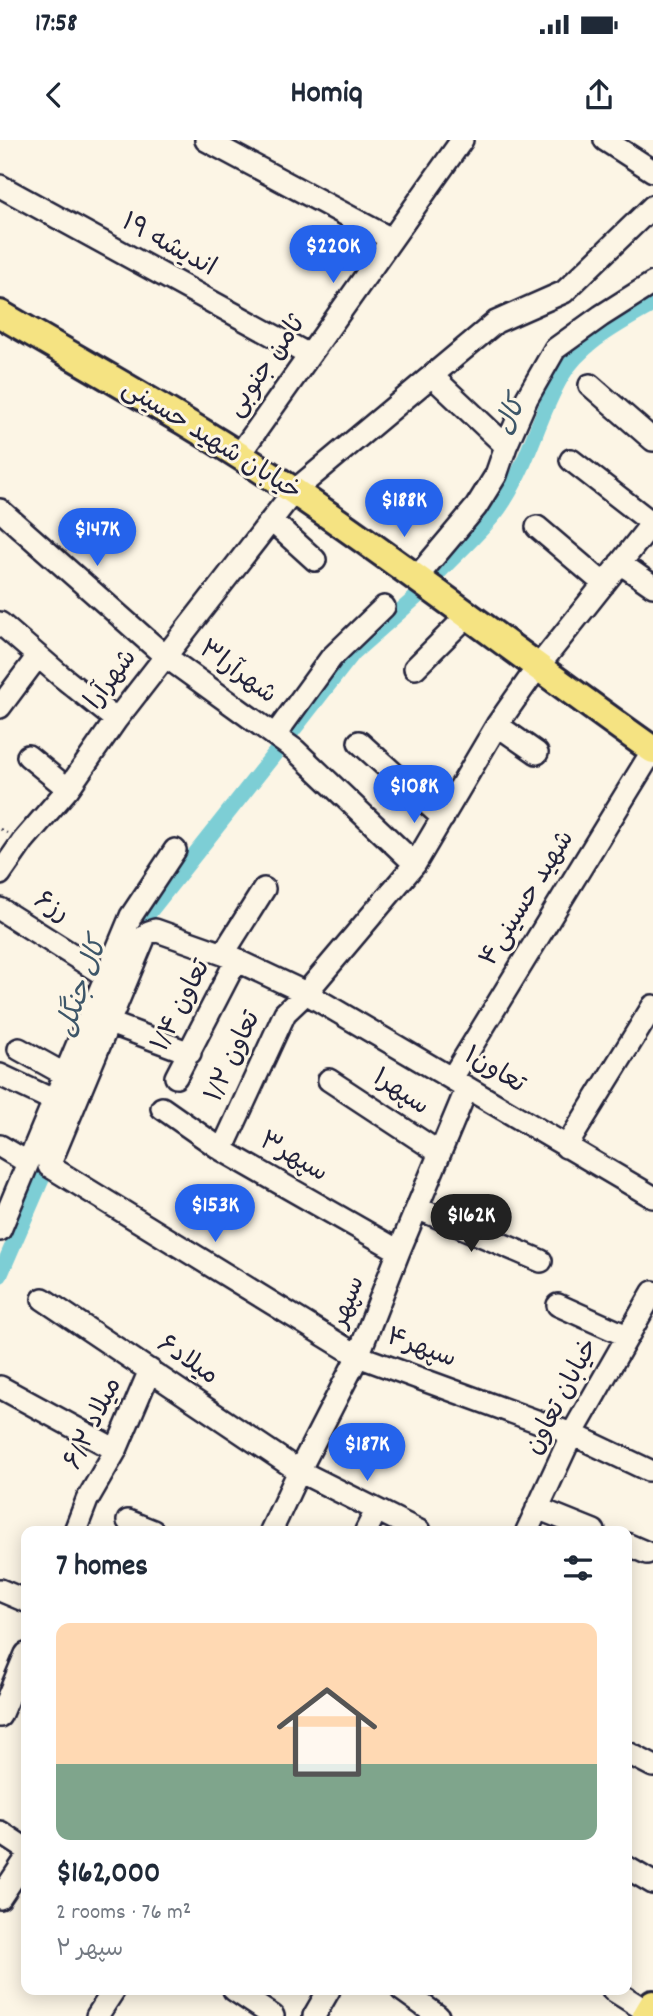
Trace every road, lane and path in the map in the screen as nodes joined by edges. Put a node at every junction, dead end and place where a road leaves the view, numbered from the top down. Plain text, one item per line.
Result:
1 (206, 140) edge
2 (462, 140) edge
3 (606, 140) edge
4 (653, 171) edge
5 (0, 186) edge
6 (653, 206) edge
7 (391, 239) junction
8 (653, 283) edge
9 (0, 314) edge
10 (309, 355) junction
11 (432, 376) junction
12 (590, 385) dead end
13 (653, 440) edge
14 (506, 446) junction
15 (239, 455) junction
16 (571, 460) dead end
17 (294, 491) junction
18 (0, 510) edge
19 (272, 522) junction
20 (652, 523) edge
21 (537, 527) dead end
22 (315, 559) dead end
23 (620, 563) junction
24 (417, 576) junction
25 (604, 584) junction
26 (653, 586) edge
27 (384, 607) dead end
28 (467, 615) junction
29 (0, 623) edge
30 (38, 656) junction
31 (165, 656) junction
32 (415, 668) dead end
33 (537, 668) junction
34 (0, 707) edge
35 (116, 720) junction
36 (497, 724) junction
37 (275, 735) junction
38 (359, 741) dead end
39 (653, 750) edge
40 (537, 753) dead end
41 (28, 756) dead end
42 (68, 789) junction
43 (443, 818) junction
44 (175, 850) dead end
45 (415, 864) junction
46 (0, 874) edge
47 (264, 889) dead end
48 (0, 909) edge
49 (230, 957) junction
50 (106, 976) junction
51 (306, 993) junction
52 (653, 1006) edge
53 (107, 1022) junction
54 (19, 1049) dead end
55 (190, 1053) junction
56 (64, 1074) junction
57 (0, 1075) edge
58 (176, 1077) dead end
59 (329, 1080) dead end
60 (459, 1083) junction
61 (53, 1100) junction
62 (162, 1108) dead end
63 (0, 1146) edge
64 (566, 1147) junction
65 (222, 1150) junction
66 (440, 1153) junction
67 (27, 1162) junction
68 (653, 1197) edge
69 (417, 1208) junction
70 (0, 1230) edge
71 (399, 1251) junction
72 (541, 1261) dead end
73 (653, 1292) edge
74 (43, 1299) dead end
75 (558, 1305) dead end
76 (628, 1336) junction
77 (358, 1356) junction
78 (150, 1370) junction
79 (0, 1387) edge
80 (572, 1434) junction
81 (116, 1450) junction
82 (648, 1470) dead end
83 (299, 1471) junction
84 (537, 1508) junction
85 (376, 1511) junction
86 (128, 1521) dead end
87 (77, 1526) edge
88 (140, 1526) edge
89 (273, 1526) edge
90 (368, 1526) edge
91 (408, 1526) edge
92 (529, 1526) edge
93 (582, 1526) edge
94 (632, 1547) edge
95 (647, 1553) dead end
96 (0, 1590) edge
97 (21, 1599) edge
98 (21, 1666) edge
99 (0, 1716) edge
100 (632, 1755) edge
101 (653, 1766) edge
102 (0, 1832) edge
103 (21, 1846) edge
104 (21, 1866) edge
105 (632, 1871) edge
106 (653, 1883) edge
107 (0, 1898) edge
108 (111, 1995) edge
109 (242, 1995) edge
110 (326, 1995) edge
111 (409, 1995) edge
112 (622, 1995) edge
113 (649, 2011) edge
114 (97, 2016) edge
115 (273, 2016) edge
116 (314, 2016) edge
117 (438, 2016) edge

1 - 7 street
2 - 7 street, ثامن جنوبی
3 - 4 street
5 - 10 street, اندیشه ۱۹
6 - 11 street, شهرآرا
7 - 10 street, ثامن جنوبی
8 - 14 street
9 - 15 main road, خیابان شهید حسینی
10 - 15 street, ثامن جنوبی
11 - 14 street
11 - 17 street, شهرآرا
12 - 13 street
14 - 24 street
15 - 17 main road, خیابان شهید حسینی
16 - 20 street
17 - 19 street, شهرآرا
17 - 24 main road, خیابان شهید حسینی
18 - 31 street, شهرآرا۳
19 - 22 street
19 - 31 street, شهرآرا
20 - 23 street, تعاون ۱/۲
21 - 25 street
23 - 25 street, تعاون ۱/۲
23 - 26 street
24 - 28 main road, خیابان شهید حسینی
25 - 33 street, تعاون ۱/۲
27 - 37 street
28 - 32 street
28 - 33 main road, خیابان شهید حسینی
29 - 30 street
30 - 34 street
30 - 35 street
31 - 35 street, شهرآرا
31 - 37 street, شهرآرا۳
33 - 36 street, تعاون ۱/۲
33 - 39 main road, خیابان شهید حسینی
35 - 42 street, شهرآرا
36 - 40 street
36 - 43 street, تعاون ۱/۲
37 - 45 street, شهرآرا۳
38 - 43 street
39 - 60 street, شهید حسینی۴
41 - 42 street
42 - 46 street, شهرآرا
43 - 45 street, تعاون ۱/۲
44 - 50 street
45 - 51 street, تعاون ۱/۲
47 - 49 street, تعاون ۱/۴
48 - 50 street, رز۶
49 - 51 street, تعاون۱
49 - 53 street, تعاون۱
49 - 55 street, تعاون ۱/۴
50 - 56 street
51 - 60 street, تعاون۱
51 - 65 street, تعاون ۱/۲
52 - 64 street
53 - 55 street
53 - 77 street, سپهر۴
54 - 56 street
55 - 58 street, تعاون ۱/۴
56 - 61 street
57 - 61 street
59 - 66 street, سپهر۱
60 - 64 street, تعاون۱
60 - 66 street, سپهر
61 - 67 street
62 - 65 street, سپهر۳
63 - 67 street
64 - 68 street, تعاون۱
65 - 71 street, سپهر۳
66 - 69 street, سپهر
67 - 70 street
69 - 71 street, سپهر
69 - 72 street
71 - 77 street, سپهر
73 - 76 street, خیابان تعاون
74 - 78 street, میلاد۶
75 - 76 street
76 - 80 street, خیابان تعاون
77 - 80 street, سپهر۴
77 - 83 street, سپهر
78 - 81 street, میلاد ۶/۲
78 - 83 street, میلاد۶
79 - 81 street
80 - 82 street, سپهر۴
80 - 84 street, خیابان تعاون
81 - 87 street, میلاد ۶/۲
83 - 85 street, میلاد۶
83 - 89 street, سپهر
84 - 92 street, خیابان تعاون
84 - 93 street
85 - 90 street
85 - 91 street, میلاد۶
86 - 88 street
94 - 95 street
96 - 97 street
98 - 99 street
100 - 101 street
102 - 103 street
104 - 107 street
105 - 106 street
108 - 114 street
109 - 115 street
110 - 116 street
111 - 117 street
112 - 113 street

